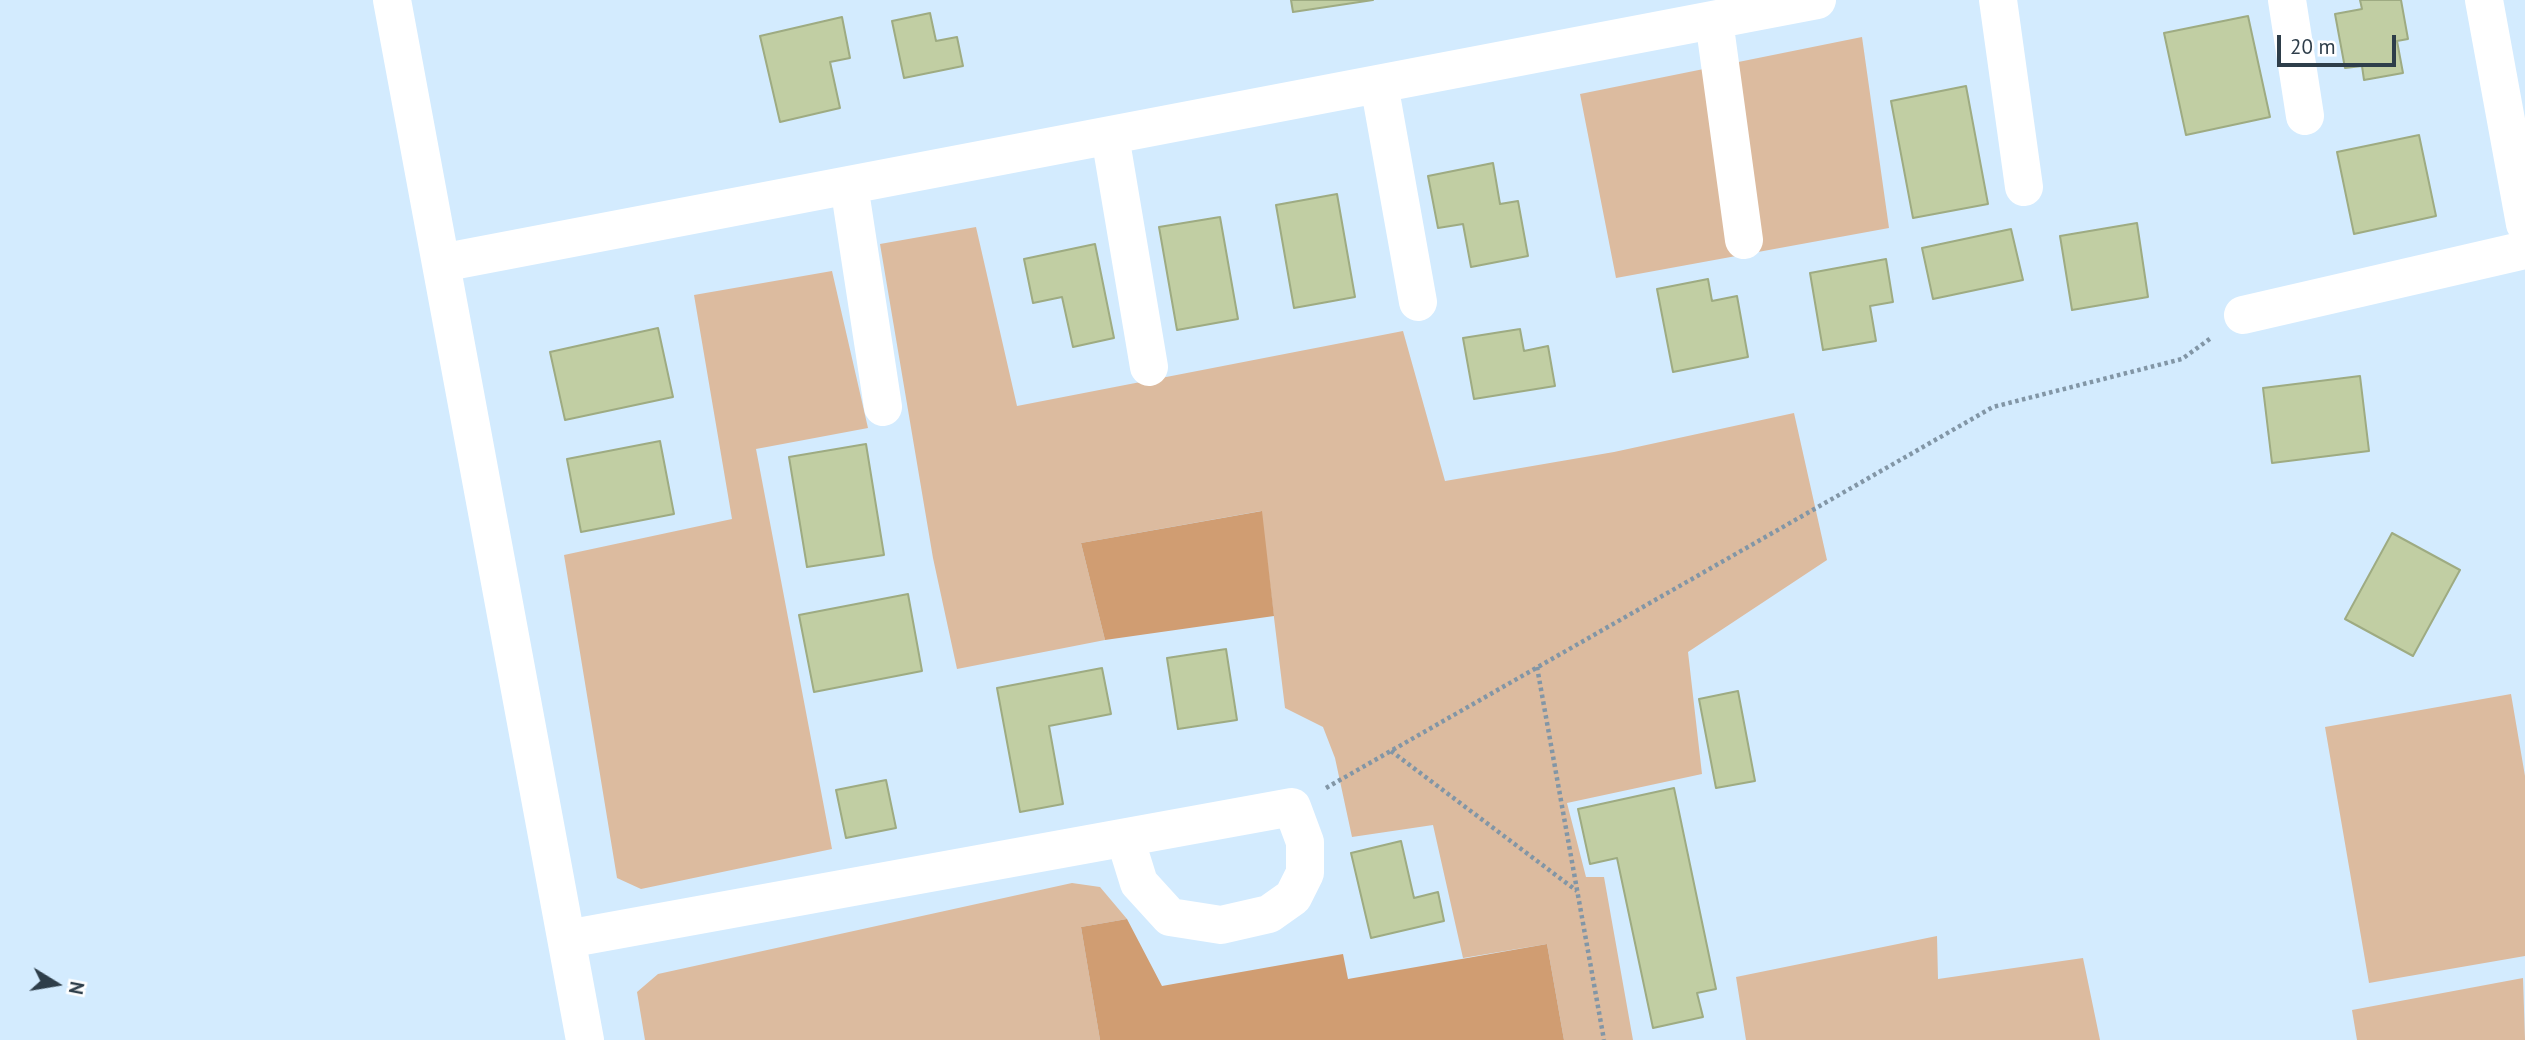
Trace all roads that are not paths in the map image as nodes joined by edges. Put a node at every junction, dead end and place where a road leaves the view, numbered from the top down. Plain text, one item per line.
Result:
1 (392, 0) edge
2 (1817, 0) edge
3 (1998, 0) edge
4 (2287, 0) edge
5 (2484, 0) edge
6 (1714, 20) junction
7 (1379, 84) junction
8 (2305, 116) dead end
9 (1110, 136) junction
10 (849, 185) junction
11 (2024, 187) dead end
12 (2525, 224) edge
13 (1744, 240) dead end
14 (2525, 250) edge
15 (441, 263) junction
16 (1418, 302) dead end
17 (2243, 315) road end
18 (1149, 367) dead end
19 (883, 407) dead end
20 (1125, 838) junction
21 (567, 939) junction
22 (585, 1040) edge

1 - 15 street
2 - 6 street
3 - 11 street
4 - 8 street
5 - 12 street
6 - 7 street
6 - 13 street
7 - 9 street
7 - 16 street
9 - 10 street
9 - 18 street
10 - 15 street
10 - 19 street
14 - 17 street
15 - 21 street
20 - 20 street
20 - 21 street
21 - 22 street

